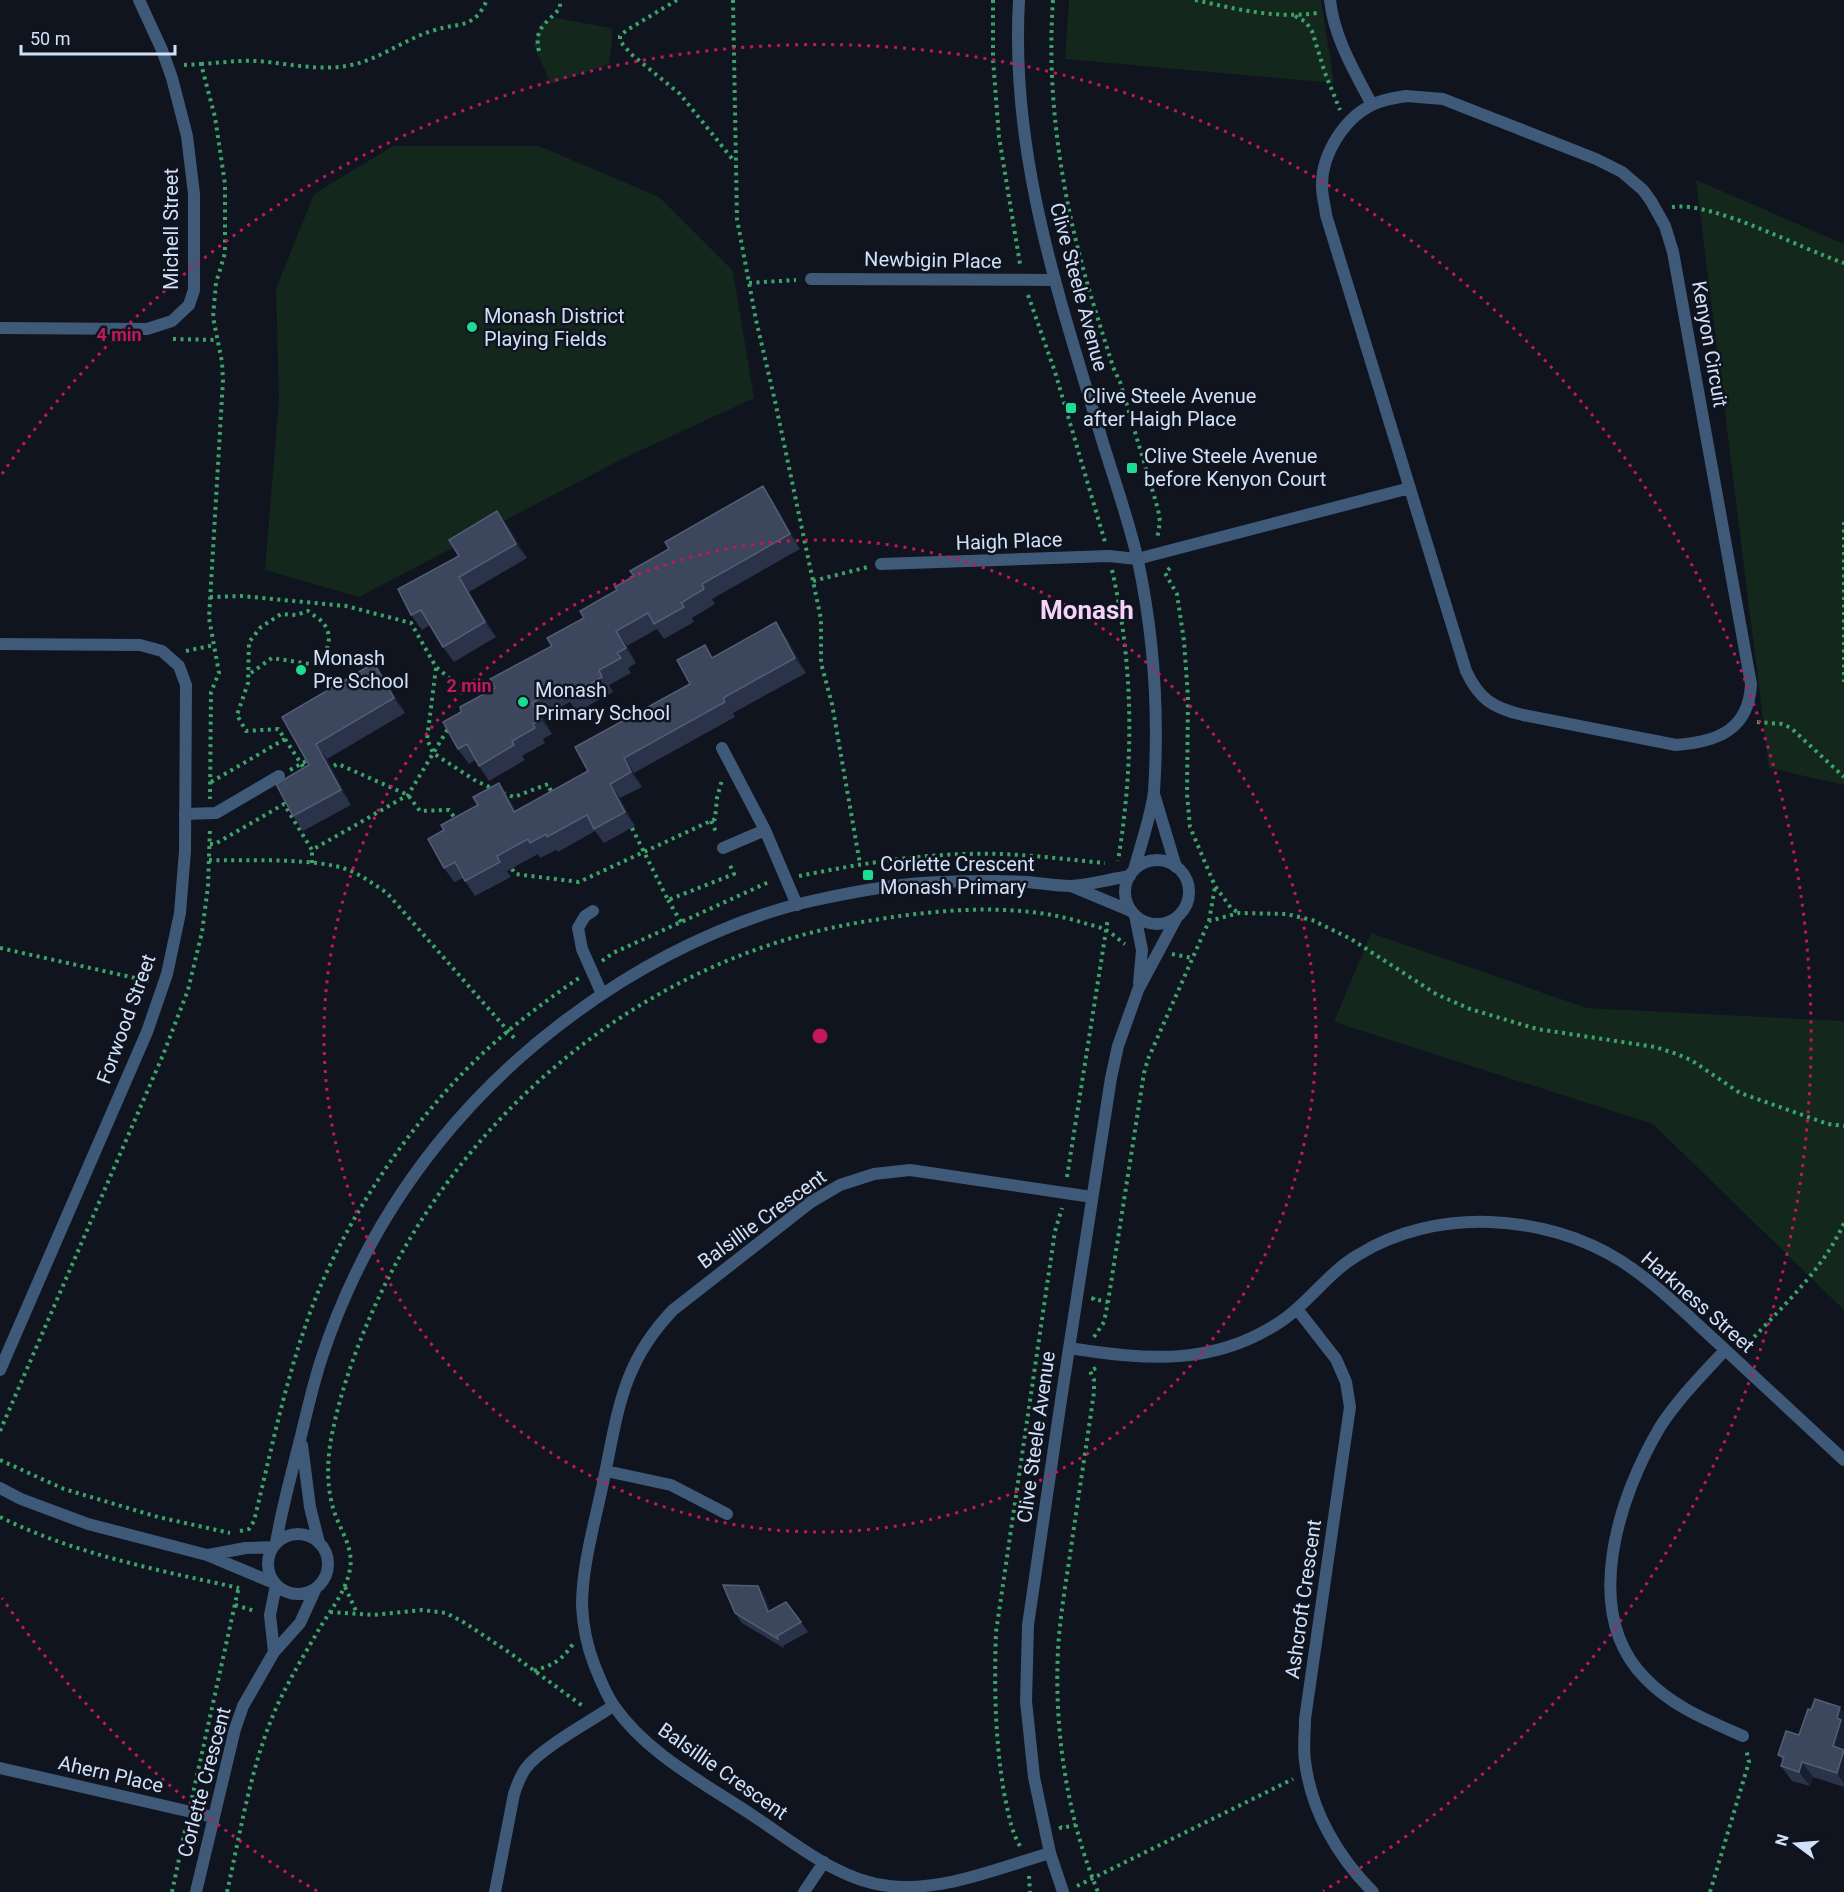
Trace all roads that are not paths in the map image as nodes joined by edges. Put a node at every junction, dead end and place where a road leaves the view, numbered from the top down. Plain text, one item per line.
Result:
1 (139, 0) edge
2 (1019, 0) edge
3 (1330, 0) edge
4 (1372, 105) junction
5 (811, 279) road end
6 (1054, 280) junction
7 (0, 328) edge
8 (1410, 488) junction
9 (1137, 559) junction
10 (881, 564) road end
11 (0, 644) edge
12 (722, 748) dead end
13 (279, 776) dead end
14 (1154, 793) junction
15 (185, 814) junction
16 (765, 830) junction
17 (723, 848) road end
18 (1176, 867) junction
19 (1132, 873) junction
20 (1070, 886) junction
21 (797, 905) junction
22 (593, 911) dead end
23 (1133, 913) junction
24 (1177, 917) junction
25 (1138, 990) junction
26 (602, 994) junction
27 (1092, 1197) junction
28 (1297, 1309) junction
29 (1069, 1348) junction
30 (1729, 1354) junction
31 (0, 1370) edge
32 (301, 1437) junction
33 (1844, 1460) edge
34 (606, 1471) junction
35 (0, 1488) edge
36 (727, 1514) dead end
37 (319, 1543) junction
38 (275, 1545) junction
39 (207, 1555) junction
40 (275, 1584) junction
41 (316, 1588) junction
42 (274, 1652) junction
43 (613, 1706) junction
44 (1743, 1736) dead end
45 (0, 1768) edge
46 (213, 1817) junction
47 (1050, 1853) junction
48 (824, 1862) junction
49 (196, 1892) edge
50 (495, 1892) edge
51 (804, 1892) edge
52 (1063, 1892) edge
53 (1373, 1892) edge

1 - 7 street, Michell Street
2 - 6 street, Clive Steele Avenue
3 - 4 street
4 - 8 street, Kenyon Circuit
4 - 8 street, Kenyon Circuit
5 - 6 street, Newbigin Place
6 - 9 street, Clive Steele Avenue
8 - 9 street
9 - 10 street, Haigh Place
9 - 14 street, Clive Steele Avenue
11 - 15 street, Forwood Street
12 - 16 street
13 - 15 street
14 - 18 street, Clive Steele Avenue
14 - 19 street, Clive Steele Avenue
15 - 31 street, Forwood Street
16 - 17 street
16 - 21 street
18 - 19 street
18 - 24 street
19 - 20 street
19 - 23 street
20 - 21 street
20 - 23 street
21 - 26 street
22 - 26 street
23 - 24 street
23 - 25 street, Clive Steele Avenue
24 - 25 street, Clive Steele Avenue
25 - 27 street, Clive Steele Avenue
26 - 32 street
27 - 29 street, Clive Steele Avenue
27 - 34 street, Balsillie Crescent
28 - 29 street, Harkness Street
28 - 30 street, Harkness Street
28 - 53 street, Ashcroft Crescent
29 - 47 street, Clive Steele Avenue
30 - 33 street, Harkness Street
30 - 44 street
32 - 37 street
32 - 38 street
34 - 36 street
34 - 43 street, Balsillie Crescent
35 - 39 street
37 - 38 street
37 - 41 street
38 - 39 street
38 - 40 street
39 - 40 street
40 - 41 street
40 - 42 street
41 - 42 street, Corlette Crescent
42 - 46 street, Corlette Crescent
43 - 48 street, Balsillie Crescent
43 - 50 street
45 - 46 street, Ahern Place
46 - 49 street, Corlette Crescent
47 - 48 street, Balsillie Crescent
47 - 52 street, Clive Steele Avenue
48 - 51 street

